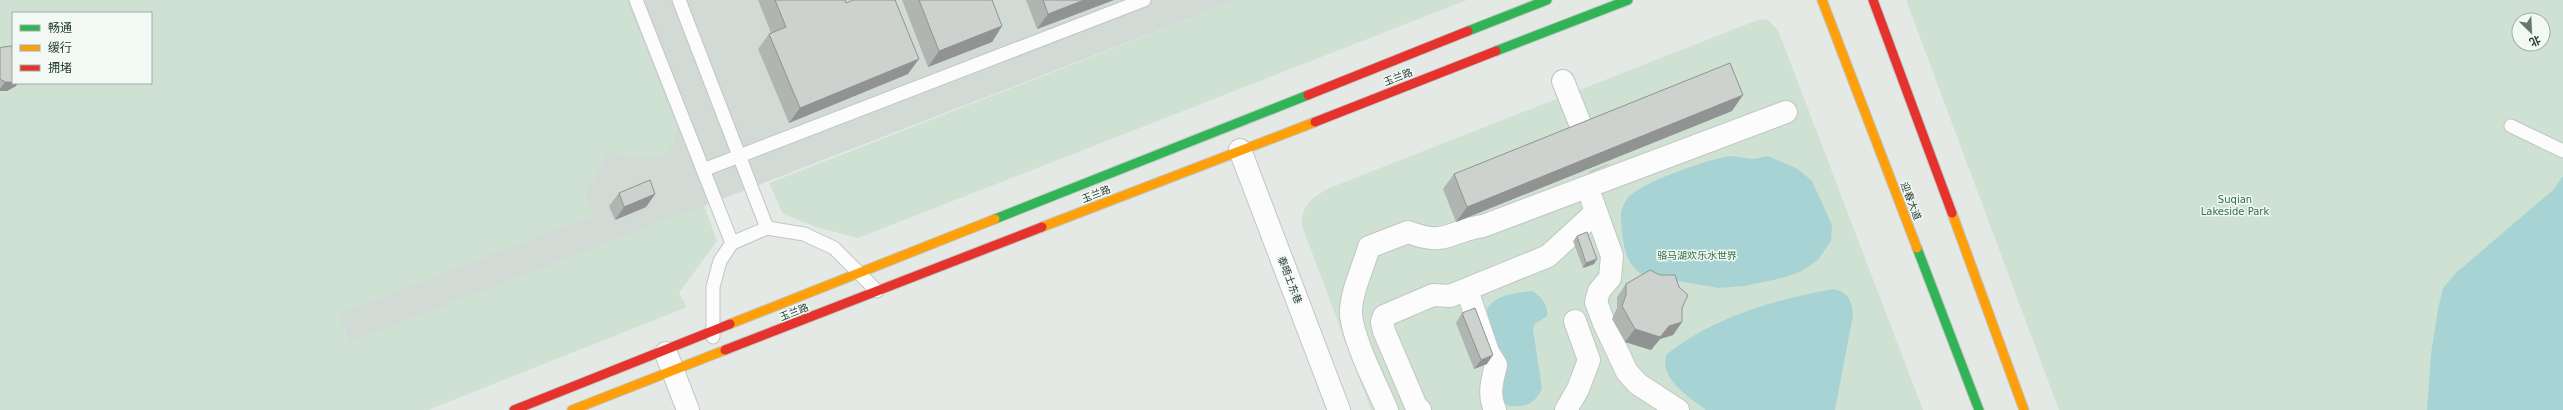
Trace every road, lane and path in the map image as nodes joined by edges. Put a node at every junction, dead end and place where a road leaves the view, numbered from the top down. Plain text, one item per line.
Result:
1 (636, 0) edge
2 (679, 0) edge
3 (1144, 0) edge
4 (1547, 0) edge
5 (1628, 0) edge
6 (1822, 0) edge
7 (1874, 0) edge
8 (1563, 81) dead end
9 (1786, 112) dead end
10 (2511, 126) dead end
11 (1583, 131) tunnel mouth
12 (1240, 150) junction
13 (2563, 151) edge
14 (739, 156) junction
15 (703, 170) junction
16 (1596, 179) junction
17 (1596, 212) junction
18 (767, 228) junction
19 (732, 243) junction
20 (859, 273) junction
21 (1467, 290) junction
22 (877, 291) junction
23 (1575, 322) dead end
24 (713, 331) junction
25 (665, 350) junction
26 (713, 355) junction
27 (673, 371) junction
28 (1673, 409) edge
29 (514, 410) edge
30 (572, 410) edge
31 (688, 410) edge
32 (1340, 410) edge
33 (1387, 410) edge
34 (1420, 410) edge
35 (1495, 410) edge
36 (1566, 410) edge
37 (1978, 410) edge
38 (2024, 410) edge

1 - 15 lane
2 - 14 lane
3 - 14 lane
4 - 20 street, 玉兰路
5 - 12 street, 玉兰路
6 - 37 street, 迎春大道
7 - 38 street
8 - 11 street
9 - 16 street
10 - 13 lane
12 - 22 street, 玉兰路
12 - 32 street, 泰晤士东巷
14 - 15 lane
14 - 18 lane
15 - 19 lane
16 - 17 street
16 - 33 street
17 - 21 street
17 - 28 street
18 - 19 lane
18 - 20 lane
19 - 24 lane
20 - 22 lane
20 - 24 street, 玉兰路
21 - 34 street
21 - 35 street
22 - 26 street, 玉兰路
23 - 36 street
24 - 25 street, 玉兰路
24 - 26 lane
25 - 27 street
25 - 29 street, 玉兰路
26 - 27 street, 玉兰路
27 - 30 street, 玉兰路
27 - 31 street

